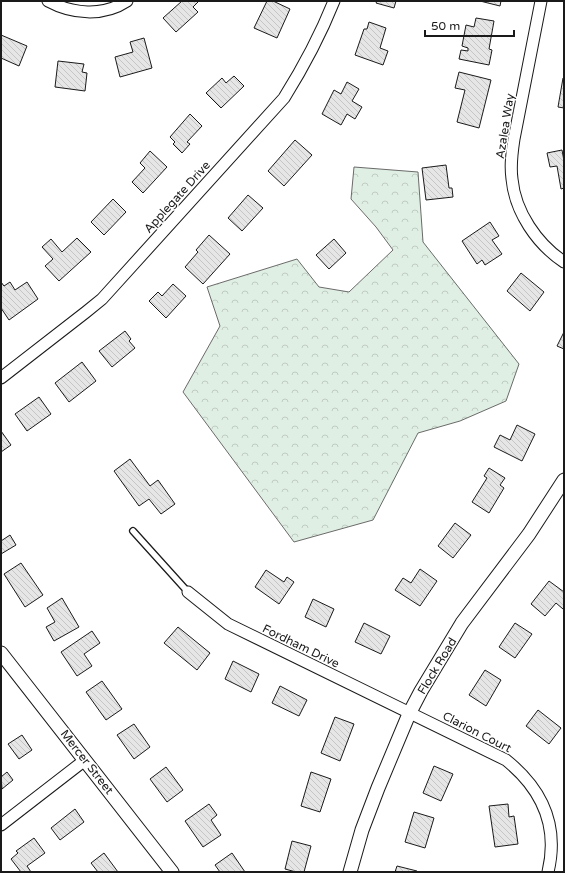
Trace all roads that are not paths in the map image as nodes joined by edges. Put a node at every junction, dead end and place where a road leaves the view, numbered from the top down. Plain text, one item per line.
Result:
1 (48, 1) edge
2 (127, 1) edge
3 (334, 1) edge
4 (542, 1) edge
5 (564, 262) edge
6 (1, 378) edge
7 (564, 480) edge
8 (134, 531) dead end
9 (188, 592) joint
10 (1, 653) edge
11 (409, 714) junction
12 (85, 760) junction
13 (1, 825) edge
14 (172, 872) edge
15 (350, 872) edge
16 (548, 872) edge

1 - 2 street
3 - 6 street, Applegate Drive
4 - 5 street, Azalea Way
7 - 11 street, Flock Road
8 - 9 lane
9 - 11 street, Fordham Drive
10 - 12 street, Mercer Street
11 - 15 street, Flock Road
11 - 16 street, Clarion Court
12 - 13 street
12 - 14 street, Mercer Street

